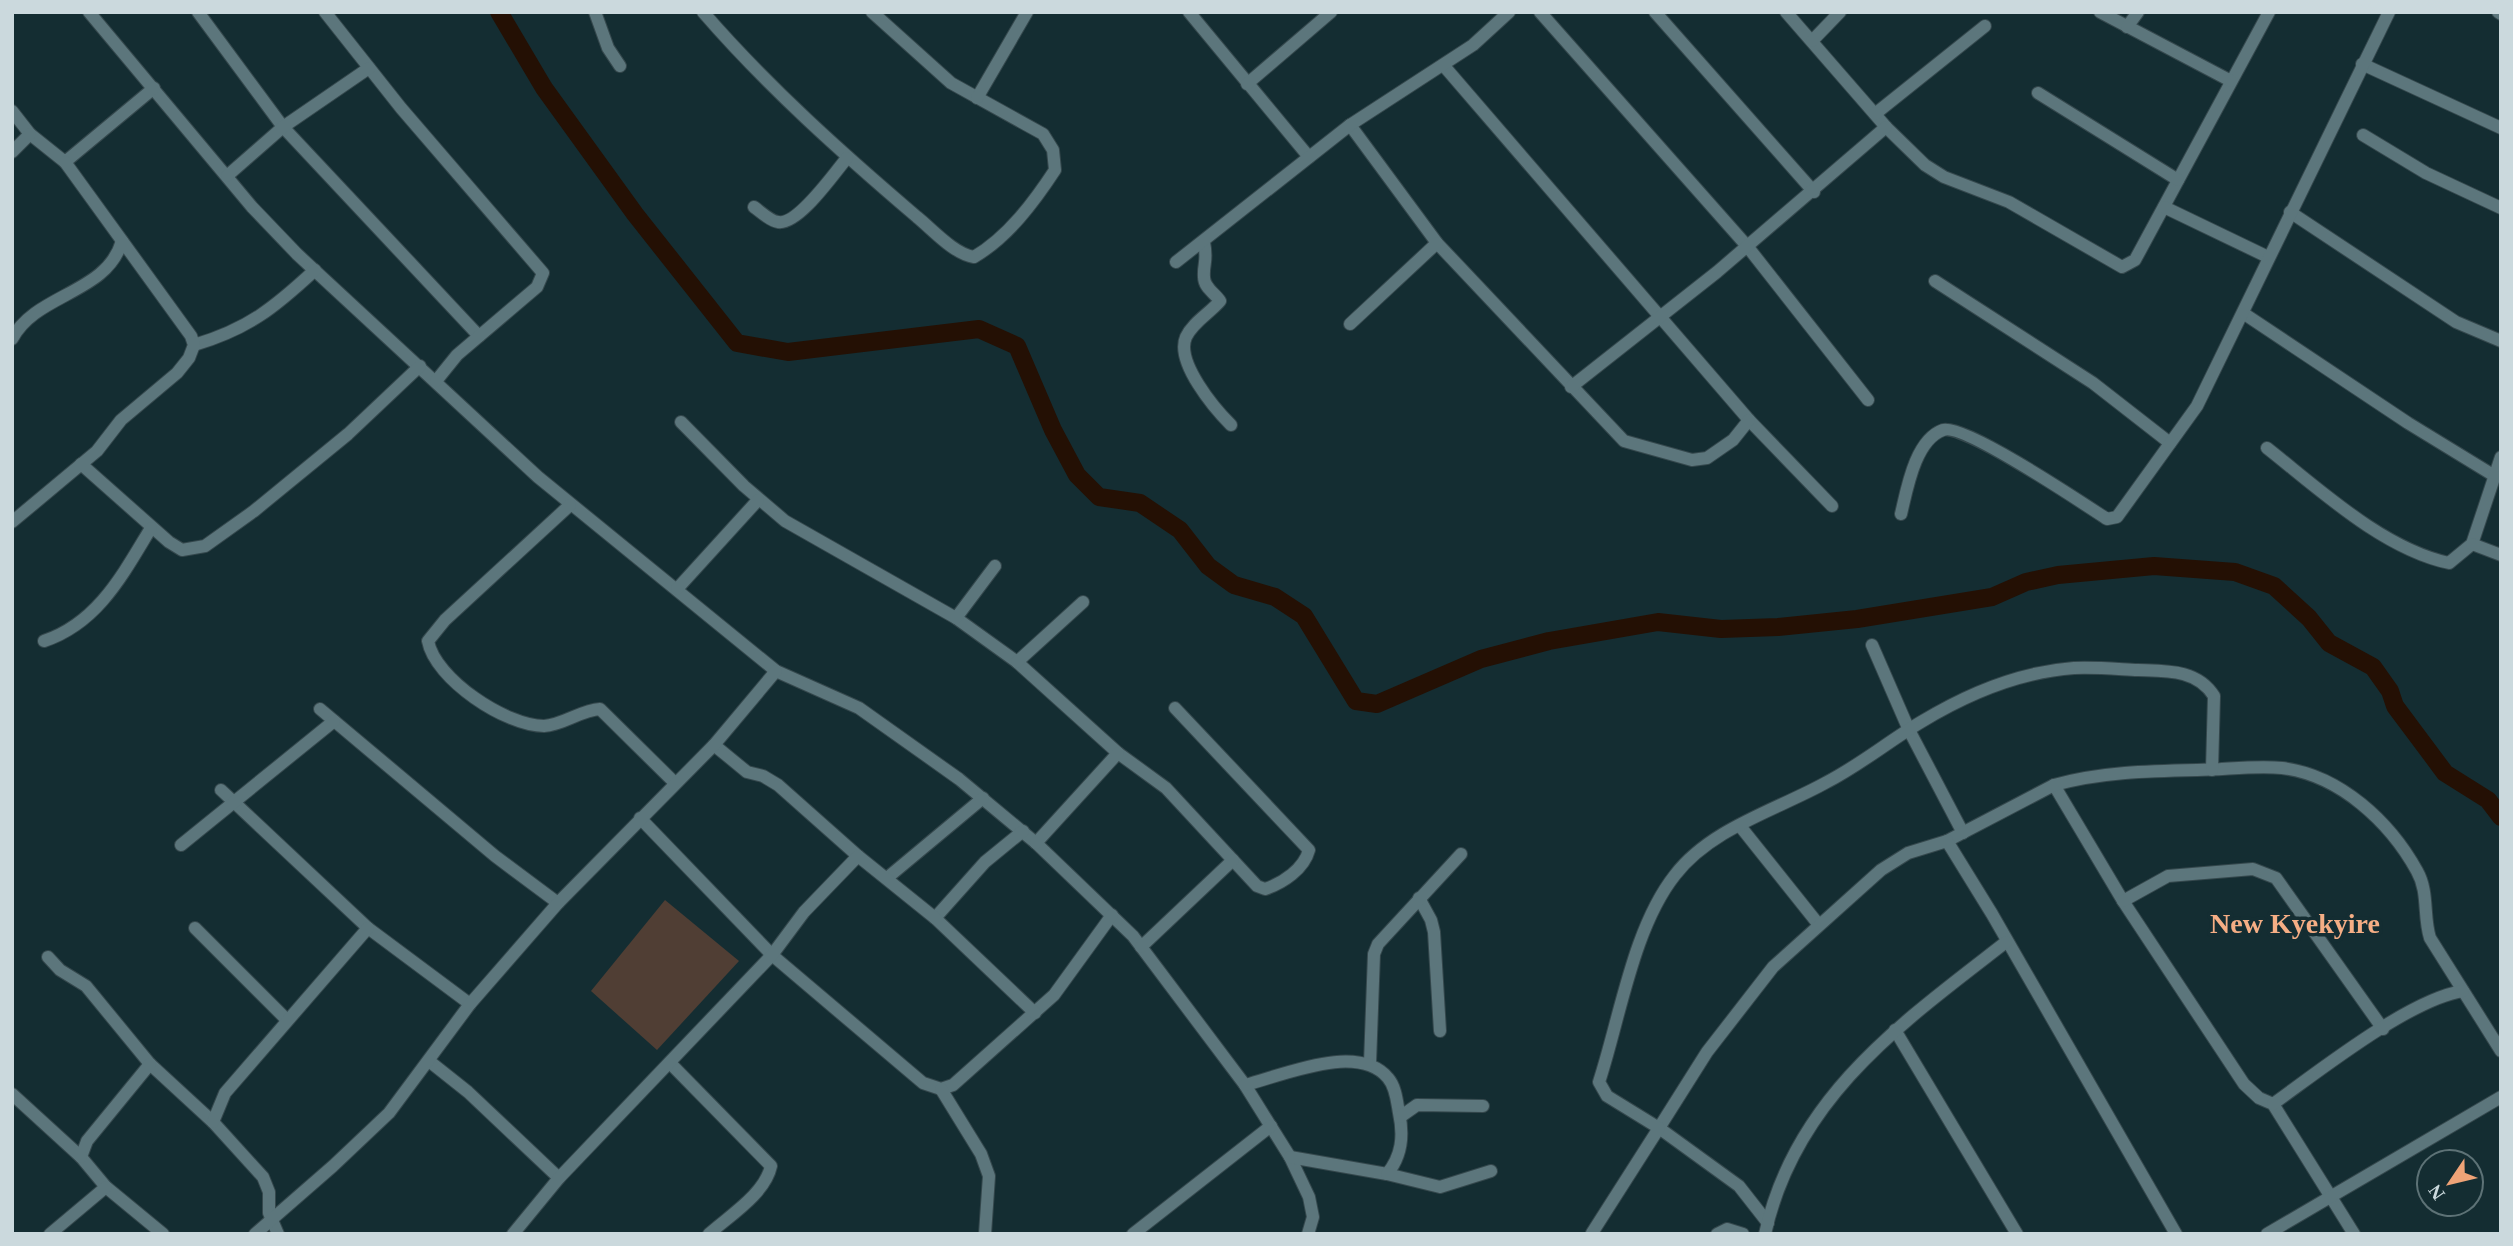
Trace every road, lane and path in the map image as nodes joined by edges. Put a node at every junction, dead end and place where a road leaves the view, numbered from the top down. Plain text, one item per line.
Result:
1 (89, 12) edge
2 (198, 12) edge
3 (325, 12) edge
4 (595, 12) edge
5 (703, 12) edge
6 (872, 12) edge
7 (1027, 12) edge
8 (1189, 12) edge
9 (1331, 12) edge
10 (1540, 12) edge
11 (1655, 12) edge
12 (1786, 12) edge
13 (1840, 12) edge
14 (2100, 12) edge
15 (2138, 12) edge
16 (2269, 12) edge
17 (2389, 12) edge
18 (1502, 14) edge
19 (1985, 26) dead end
20 (2127, 27) junction
21 (1812, 41) junction
22 (2362, 64) junction
23 (620, 66) dead end
24 (1444, 66) junction
25 (369, 68) junction
26 (2231, 81) junction
27 (1247, 83) junction
28 (154, 89) junction
29 (2038, 93) dead end
30 (976, 98) junction
31 (12, 111) edge
32 (1875, 114) junction
33 (1350, 125) junction
34 (283, 127) junction
35 (1886, 127) junction
36 (2501, 128) edge
37 (30, 134) junction
38 (2363, 135) dead end
39 (12, 152) edge
40 (1309, 157) junction
41 (847, 158) junction
42 (65, 162) junction
43 (227, 176) junction
44 (2178, 180) junction
45 (1814, 192) junction
46 (754, 207) dead end
47 (2164, 207) junction
48 (2501, 208) edge
49 (2290, 212) junction
50 (122, 241) junction
51 (1204, 243) junction
52 (1437, 243) junction
53 (1747, 246) junction
54 (2268, 257) junction
55 (1176, 262) dead end
56 (315, 270) junction
57 (1935, 281) dead end
58 (2243, 313) junction
59 (1660, 317) junction
60 (1350, 324) dead end
61 (479, 336) junction
62 (12, 339) edge
63 (2501, 341) edge
64 (194, 345) junction
65 (420, 366) junction
66 (436, 381) junction
67 (1571, 387) junction
68 (1868, 400) dead end
69 (1749, 420) junction
70 (681, 422) dead end
71 (1231, 425) dead end
72 (2170, 443) junction
73 (2267, 448) dead end
74 (2501, 457) edge
75 (81, 464) junction
76 (2493, 475) junction
77 (758, 500) junction
78 (570, 505) junction
79 (1832, 506) dead end
80 (1901, 514) dead end
81 (12, 522) edge
82 (151, 528) junction
83 (2472, 544) junction
84 (2501, 555) edge
85 (995, 566) dead end
86 (677, 589) junction
87 (1083, 602) dead end
88 (956, 618) junction
89 (44, 641) dead end
90 (1872, 645) dead end
91 (1017, 662) junction
92 (775, 671) junction
93 (1175, 708) dead end
94 (320, 709) dead end
95 (334, 721) junction
96 (1909, 730) junction
97 (714, 745) junction
98 (1118, 754) junction
99 (2212, 770) junction
100 (675, 783) junction
101 (2054, 785) junction
102 (221, 790) dead end
103 (983, 798) junction
104 (235, 803) junction
105 (640, 818) junction
106 (1740, 826) junction
107 (1023, 831) junction
108 (1963, 833) junction
109 (1947, 841) junction
110 (1036, 843) junction
111 (181, 845) dead end
112 (1461, 854) dead end
113 (858, 856) junction
114 (1233, 860) junction
115 (887, 878) junction
116 (1419, 898) junction
117 (2123, 901) junction
118 (558, 903) junction
119 (1112, 915) junction
120 (935, 918) junction
121 (1819, 925) junction
122 (195, 928) dead end
123 (368, 928) junction
124 (2006, 942) junction
125 (1141, 947) junction
126 (772, 955) junction
127 (48, 957) dead end
128 (2463, 991) junction
129 (470, 1003) junction
130 (1035, 1013) junction
131 (286, 1019) junction
132 (2383, 1029) junction
133 (1895, 1030) junction
134 (1440, 1031) dead end
135 (2501, 1051) edge
136 (429, 1060) junction
137 (670, 1063) junction
138 (1370, 1063) junction
139 (150, 1064) junction
140 (1245, 1085) junction
141 (941, 1089) junction
142 (12, 1094) edge
143 (2501, 1097) edge
144 (2273, 1104) junction
145 (1483, 1106) dead end
146 (1400, 1117) junction
147 (213, 1122) junction
148 (1271, 1126) junction
149 (1660, 1128) junction
150 (81, 1157) junction
151 (1290, 1157) junction
152 (1491, 1171) dead end
153 (1387, 1174) junction
154 (559, 1178) junction
155 (106, 1187) junction
156 (2330, 1196) junction
157 (273, 1220) junction
158 (1766, 1228) edge
159 (1313, 1232) edge
160 (1592, 1233) edge
161 (50, 1234) edge
162 (163, 1234) edge
163 (255, 1234) edge
164 (278, 1234) edge
165 (513, 1234) edge
166 (709, 1234) edge
167 (985, 1234) edge
168 (1133, 1234) edge
169 (1717, 1234) edge
170 (1742, 1234) edge
171 (2017, 1234) edge
172 (2176, 1234) edge
173 (2267, 1234) edge
174 (2354, 1234) edge

1 - 28 street
2 - 34 street
3 - 25 street
4 - 23 street
5 - 41 street
6 - 30 street
7 - 30 street
8 - 27 street
9 - 27 street
10 - 53 street
11 - 45 street
12 - 21 street
13 - 21 street
14 - 20 street
15 - 20 street
16 - 26 street
17 - 22 street
18 - 24 street
19 - 32 street
20 - 26 street
21 - 32 street
22 - 36 street
22 - 49 street
24 - 33 street
24 - 59 street
25 - 34 street
25 - 61 street
26 - 44 street
27 - 40 street
28 - 42 street
28 - 43 street
29 - 44 street
30 - 41 street
31 - 37 street
32 - 35 street
33 - 40 street
33 - 52 street
34 - 43 street
34 - 61 street
35 - 45 street
35 - 47 street
37 - 39 street
37 - 42 street
38 - 48 street
40 - 51 street
41 - 46 street
42 - 50 street
43 - 56 street
44 - 47 street
45 - 53 street
47 - 54 street
49 - 54 street
49 - 63 street
50 - 62 street
50 - 64 street
51 - 55 street
51 - 71 street
52 - 60 street
52 - 67 street
53 - 59 street
53 - 68 street
54 - 58 street
56 - 64 street
56 - 65 street
57 - 72 street
58 - 72 street
58 - 76 street
59 - 67 street
59 - 69 street
61 - 66 street
64 - 75 street
65 - 66 street
65 - 82 street
66 - 78 street
67 - 69 street
69 - 79 street
70 - 77 street
72 - 80 street
73 - 83 street
74 - 76 street
75 - 81 street
75 - 82 street
76 - 83 street
77 - 86 street
77 - 88 street
78 - 86 street
78 - 100 street
82 - 89 street
83 - 84 street
85 - 88 street
86 - 92 street
87 - 91 street
88 - 91 street
90 - 96 street
91 - 98 street
92 - 97 street
92 - 103 street
93 - 114 street
94 - 95 street
95 - 104 street
95 - 118 street
96 - 99 street
96 - 106 street
96 - 108 street
97 - 100 street
97 - 113 street
98 - 110 street
98 - 114 street
99 - 101 street
99 - 128 street
100 - 105 street
101 - 108 street
101 - 117 street
102 - 104 street
103 - 107 street
103 - 115 street
104 - 111 street
104 - 123 street
105 - 118 street
105 - 126 street
106 - 121 street
106 - 149 street
107 - 110 street
107 - 120 street
108 - 109 street
109 - 121 street
109 - 124 street
110 - 119 street
112 - 116 street
113 - 115 street
113 - 126 street
114 - 125 street
115 - 120 street
116 - 134 street
116 - 138 street
117 - 132 street
117 - 144 street
118 - 129 street
119 - 125 street
119 - 130 street
120 - 130 street
121 - 149 street
122 - 131 street
123 - 129 street
123 - 131 street
124 - 133 street
124 - 172 street
125 - 140 street
126 - 137 street
126 - 141 street
127 - 139 street
128 - 132 street
128 - 135 street
129 - 136 street
130 - 141 street
131 - 147 street
132 - 144 street
133 - 158 street
133 - 171 street
136 - 154 street
136 - 157 street
137 - 154 street
137 - 166 street
138 - 140 street
138 - 146 street
139 - 147 street
139 - 150 street
140 - 148 street
141 - 167 street
142 - 150 street
143 - 156 street
144 - 156 street
145 - 146 street
146 - 153 street
147 - 157 street
148 - 151 street
148 - 168 street
149 - 158 street
149 - 160 street
150 - 155 street
151 - 153 street
151 - 159 street
152 - 153 street
154 - 165 street
155 - 161 street
155 - 162 street
156 - 173 street
156 - 174 street
157 - 163 street
157 - 164 street
169 - 170 street

